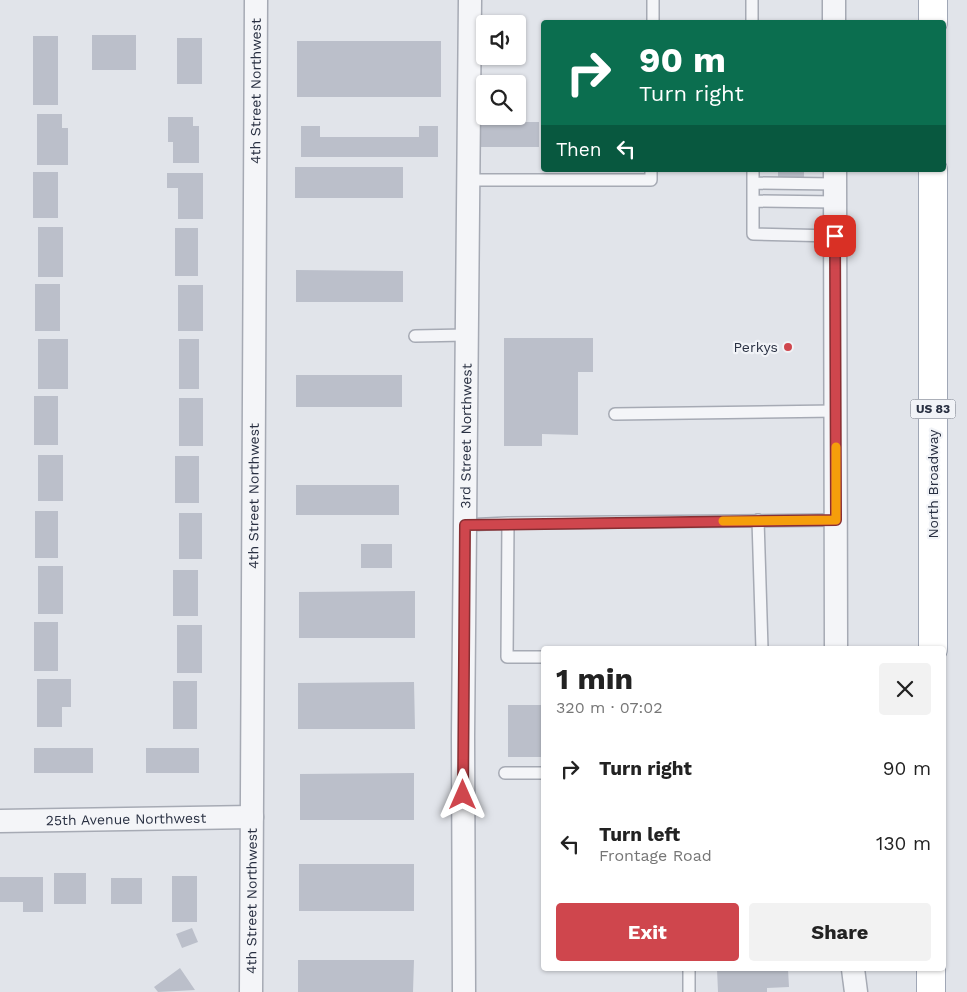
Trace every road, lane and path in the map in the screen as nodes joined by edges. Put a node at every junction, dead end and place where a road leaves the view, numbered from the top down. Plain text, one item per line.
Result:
1 (256, 0) edge
2 (470, 0) edge
3 (654, 0) edge
4 (752, 0) edge
5 (834, 0) edge
6 (933, 0) edge
7 (653, 20) edge
8 (752, 20) edge
9 (834, 20) edge
10 (933, 20) edge
11 (652, 172) edge
12 (753, 172) edge
13 (933, 172) edge
14 (468, 180) junction
15 (753, 183) junction
16 (835, 186) edge
17 (753, 201) junction
18 (835, 236) junction
19 (466, 335) junction
20 (415, 336) dead end
21 (836, 411) junction
22 (615, 414) dead end
23 (758, 520) junction
24 (836, 520) junction
25 (508, 523) junction
26 (465, 525) junction
27 (762, 646) edge
28 (836, 646) edge
29 (932, 646) edge
30 (541, 657) edge
31 (505, 773) dead end
32 (541, 773) edge
33 (252, 817) junction
34 (0, 821) edge
35 (689, 971) edge
36 (853, 971) edge
37 (931, 971) edge
38 (251, 992) edge
39 (464, 992) edge
40 (689, 992) edge
41 (856, 992) edge
42 (931, 992) edge

1 - 33 street, 4th Street Northwest
2 - 14 street, 3rd Street Northwest
3 - 7 lane
4 - 8 lane
5 - 9 street
6 - 10 main road
11 - 14 lane
12 - 15 lane
13 - 29 main road, North Broadway / US 83
14 - 19 street, 3rd Street Northwest
15 - 16 lane
15 - 17 lane
16 - 17 lane
16 - 18 street
17 - 18 lane
18 - 21 street
19 - 20 lane
19 - 26 street, 3rd Street Northwest
21 - 22 lane
21 - 24 street
23 - 24 lane
23 - 25 lane
23 - 27 lane
24 - 28 street
25 - 26 lane
25 - 30 lane
26 - 39 street, 3rd Street Northwest
31 - 32 lane
33 - 34 street, 25th Avenue Northwest
33 - 38 street, 4th Street Northwest
35 - 40 lane
36 - 41 street
37 - 42 main road

